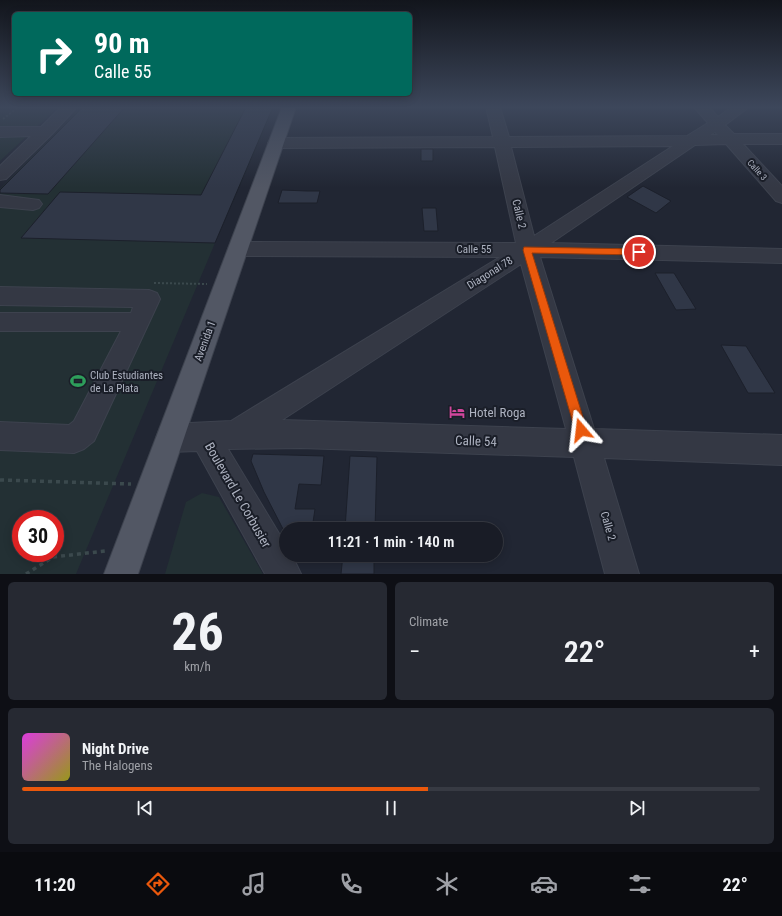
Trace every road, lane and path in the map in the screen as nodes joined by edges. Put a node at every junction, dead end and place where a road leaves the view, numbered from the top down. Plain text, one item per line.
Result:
1 (43, 134) edge
2 (279, 134) edge
3 (501, 134) edge
4 (716, 134) edge
5 (724, 134) edge
6 (737, 134) edge
7 (782, 139) edge
8 (503, 141) junction
9 (691, 141) junction
10 (276, 142) junction
11 (0, 175) edge
12 (782, 197) edge
13 (0, 201) edge
14 (33, 204) dead end
15 (238, 249) junction
16 (527, 250) junction
17 (782, 256) edge
18 (0, 296) edge
19 (0, 322) edge
20 (137, 322) junction
21 (235, 435) junction
22 (0, 436) edge
23 (204, 436) junction
24 (170, 438) junction
25 (586, 444) junction
26 (782, 450) edge
27 (0, 480) edge
28 (153, 485) junction
29 (126, 561) edge
30 (26, 574) edge
31 (284, 574) edge
32 (622, 574) edge

1 - 11 street
2 - 10 main road, Avenida 1
3 - 8 street, Calle 2
4 - 9 street, Diagonal 78
5 - 12 street, Calle 3
6 - 7 street
8 - 9 street
8 - 10 street
8 - 16 street, Calle 2
9 - 16 street, Diagonal 78
10 - 15 main road, Avenida 1
13 - 14 street
15 - 16 street, Calle 55
15 - 24 main road, Avenida 1
16 - 17 street, Calle 55
16 - 21 street, Diagonal 78
16 - 25 street, Calle 2
18 - 20 street
19 - 20 street
20 - 22 street
21 - 23 street, Calle 54
21 - 25 street, Calle 54
23 - 24 street, Calle 54
23 - 31 street, Boulevard Le Corbusier
24 - 28 main road, Avenida 1
25 - 26 street, Calle 54
25 - 32 street, Calle 2
27 - 28 path
28 - 29 main road, Avenida 1
29 - 30 path

